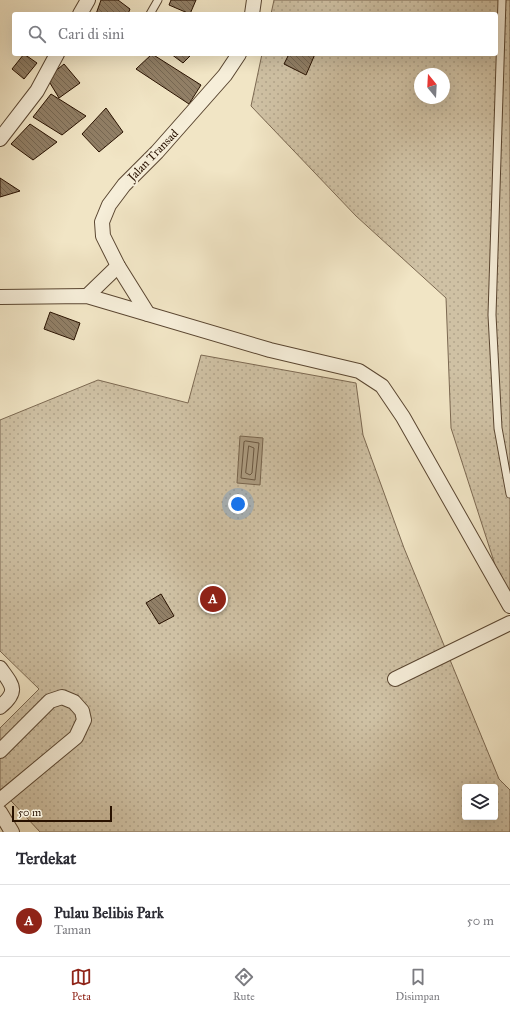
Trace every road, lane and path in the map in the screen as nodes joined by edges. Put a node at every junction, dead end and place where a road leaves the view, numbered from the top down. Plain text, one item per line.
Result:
1 (88, 0) edge
2 (158, 0) edge
3 (254, 0) edge
4 (502, 0) edge
5 (81, 12) edge
6 (151, 12) edge
7 (252, 12) edge
8 (56, 56) edge
9 (238, 56) edge
10 (0, 139) edge
11 (118, 266) junction
12 (87, 296) junction
13 (0, 297) edge
14 (148, 314) junction
15 (510, 494) edge
16 (510, 606) edge
17 (510, 623) edge
18 (0, 668) edge
19 (395, 679) dead end
20 (0, 707) edge
21 (0, 751) edge
22 (0, 800) edge
23 (0, 812) edge
24 (12, 832) edge

1 - 5 street
2 - 6 lane
3 - 7 street
4 - 15 lane
8 - 10 street
9 - 11 street, Jalan Transad
11 - 12 street
11 - 14 street, Jalan Transad
12 - 13 street
12 - 14 street
14 - 16 street
17 - 19 street
18 - 20 street
21 - 22 street
23 - 24 street

